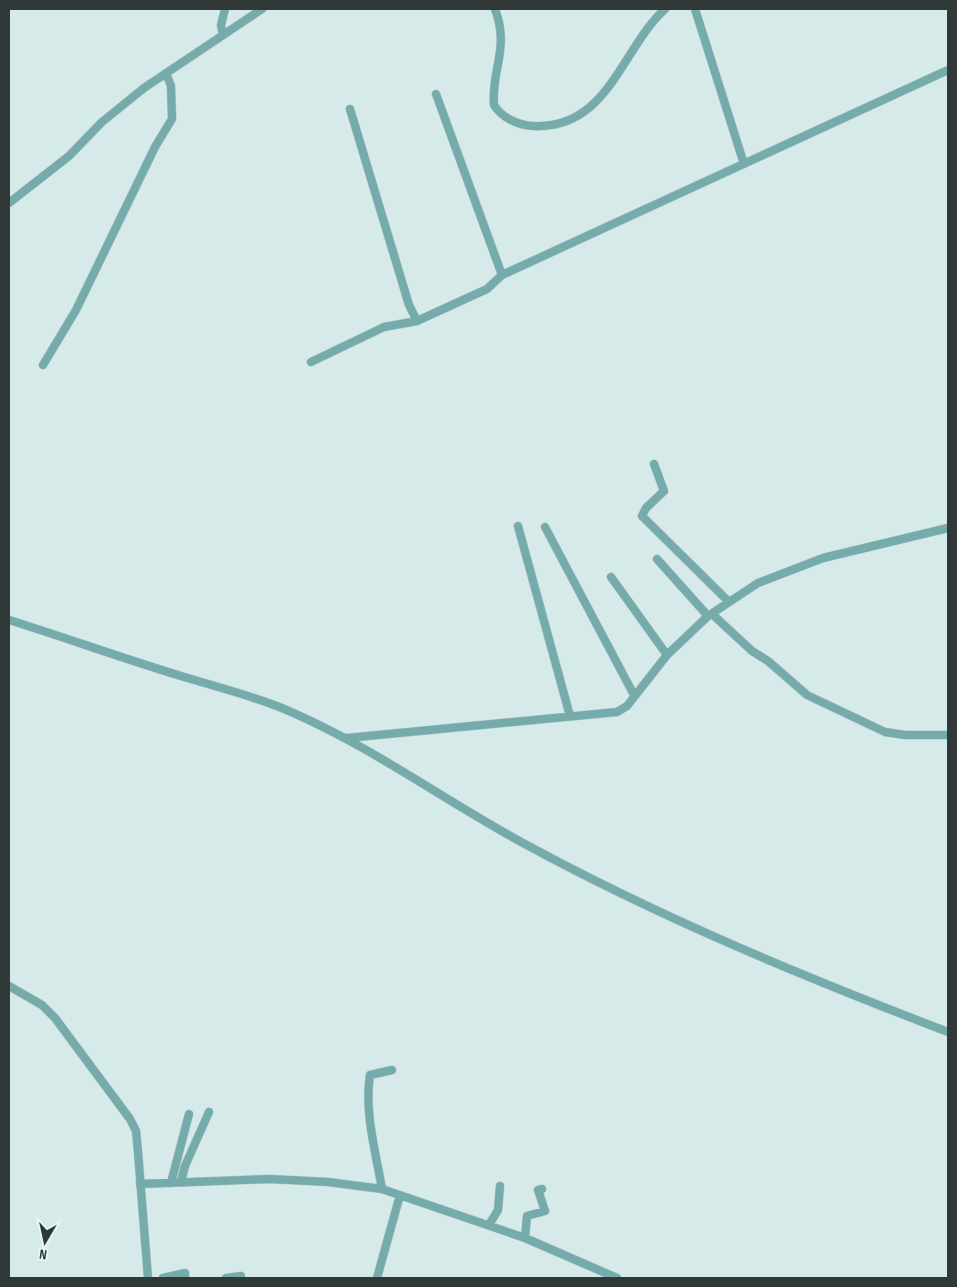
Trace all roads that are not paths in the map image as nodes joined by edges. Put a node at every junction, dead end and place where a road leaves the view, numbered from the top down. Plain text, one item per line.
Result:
1 (224, 9) edge
2 (262, 9) edge
3 (495, 9) edge
4 (665, 9) edge
5 (695, 9) edge
6 (223, 35) junction
7 (948, 70) edge
8 (166, 73) junction
9 (436, 94) dead end
10 (350, 109) dead end
11 (744, 164) junction
12 (9, 202) edge
13 (502, 275) junction
14 (417, 321) junction
15 (311, 362) dead end
16 (43, 365) dead end
17 (654, 464) dead end
18 (518, 526) dead end
19 (545, 527) dead end
20 (948, 528) edge
21 (657, 559) dead end
22 (570, 568) dead end
23 (611, 577) dead end
24 (728, 601) junction
25 (710, 615) junction
26 (9, 620) edge
27 (667, 655) junction
28 (636, 693) junction
29 (570, 716) junction
30 (948, 735) edge
31 (347, 738) junction
32 (9, 986) edge
33 (948, 1032) edge
34 (392, 1070) dead end
35 (209, 1112) dead end
36 (189, 1114) dead end
37 (181, 1182) junction
38 (171, 1183) junction
39 (140, 1184) junction
40 (500, 1186) dead end
41 (382, 1189) junction
42 (542, 1189) dead end
43 (400, 1195) junction
44 (489, 1225) junction
45 (525, 1238) junction
46 (241, 1276) dead end
47 (148, 1278) edge
48 (163, 1278) edge
49 (185, 1278) edge
50 (226, 1278) edge
51 (377, 1278) edge
52 (617, 1278) edge

1 - 6 street
2 - 6 street
3 - 4 street
5 - 11 street
6 - 8 street
7 - 11 street
8 - 12 street
8 - 16 street
9 - 13 street
10 - 14 street
11 - 13 street
13 - 14 street
14 - 15 street
17 - 24 street
18 - 29 street
19 - 28 street
20 - 24 street
21 - 25 street
22 - 28 street
23 - 27 street
24 - 25 street
25 - 27 street
25 - 30 street
26 - 31 street
27 - 28 street
28 - 29 street
29 - 31 street
31 - 33 street
32 - 39 street
34 - 41 street
35 - 37 street
36 - 38 street
37 - 38 street
37 - 41 street
38 - 39 street
39 - 47 street
40 - 44 street
41 - 43 street
42 - 45 street
43 - 44 street
43 - 51 street
44 - 45 street
45 - 52 street
46 - 50 street
48 - 49 street

